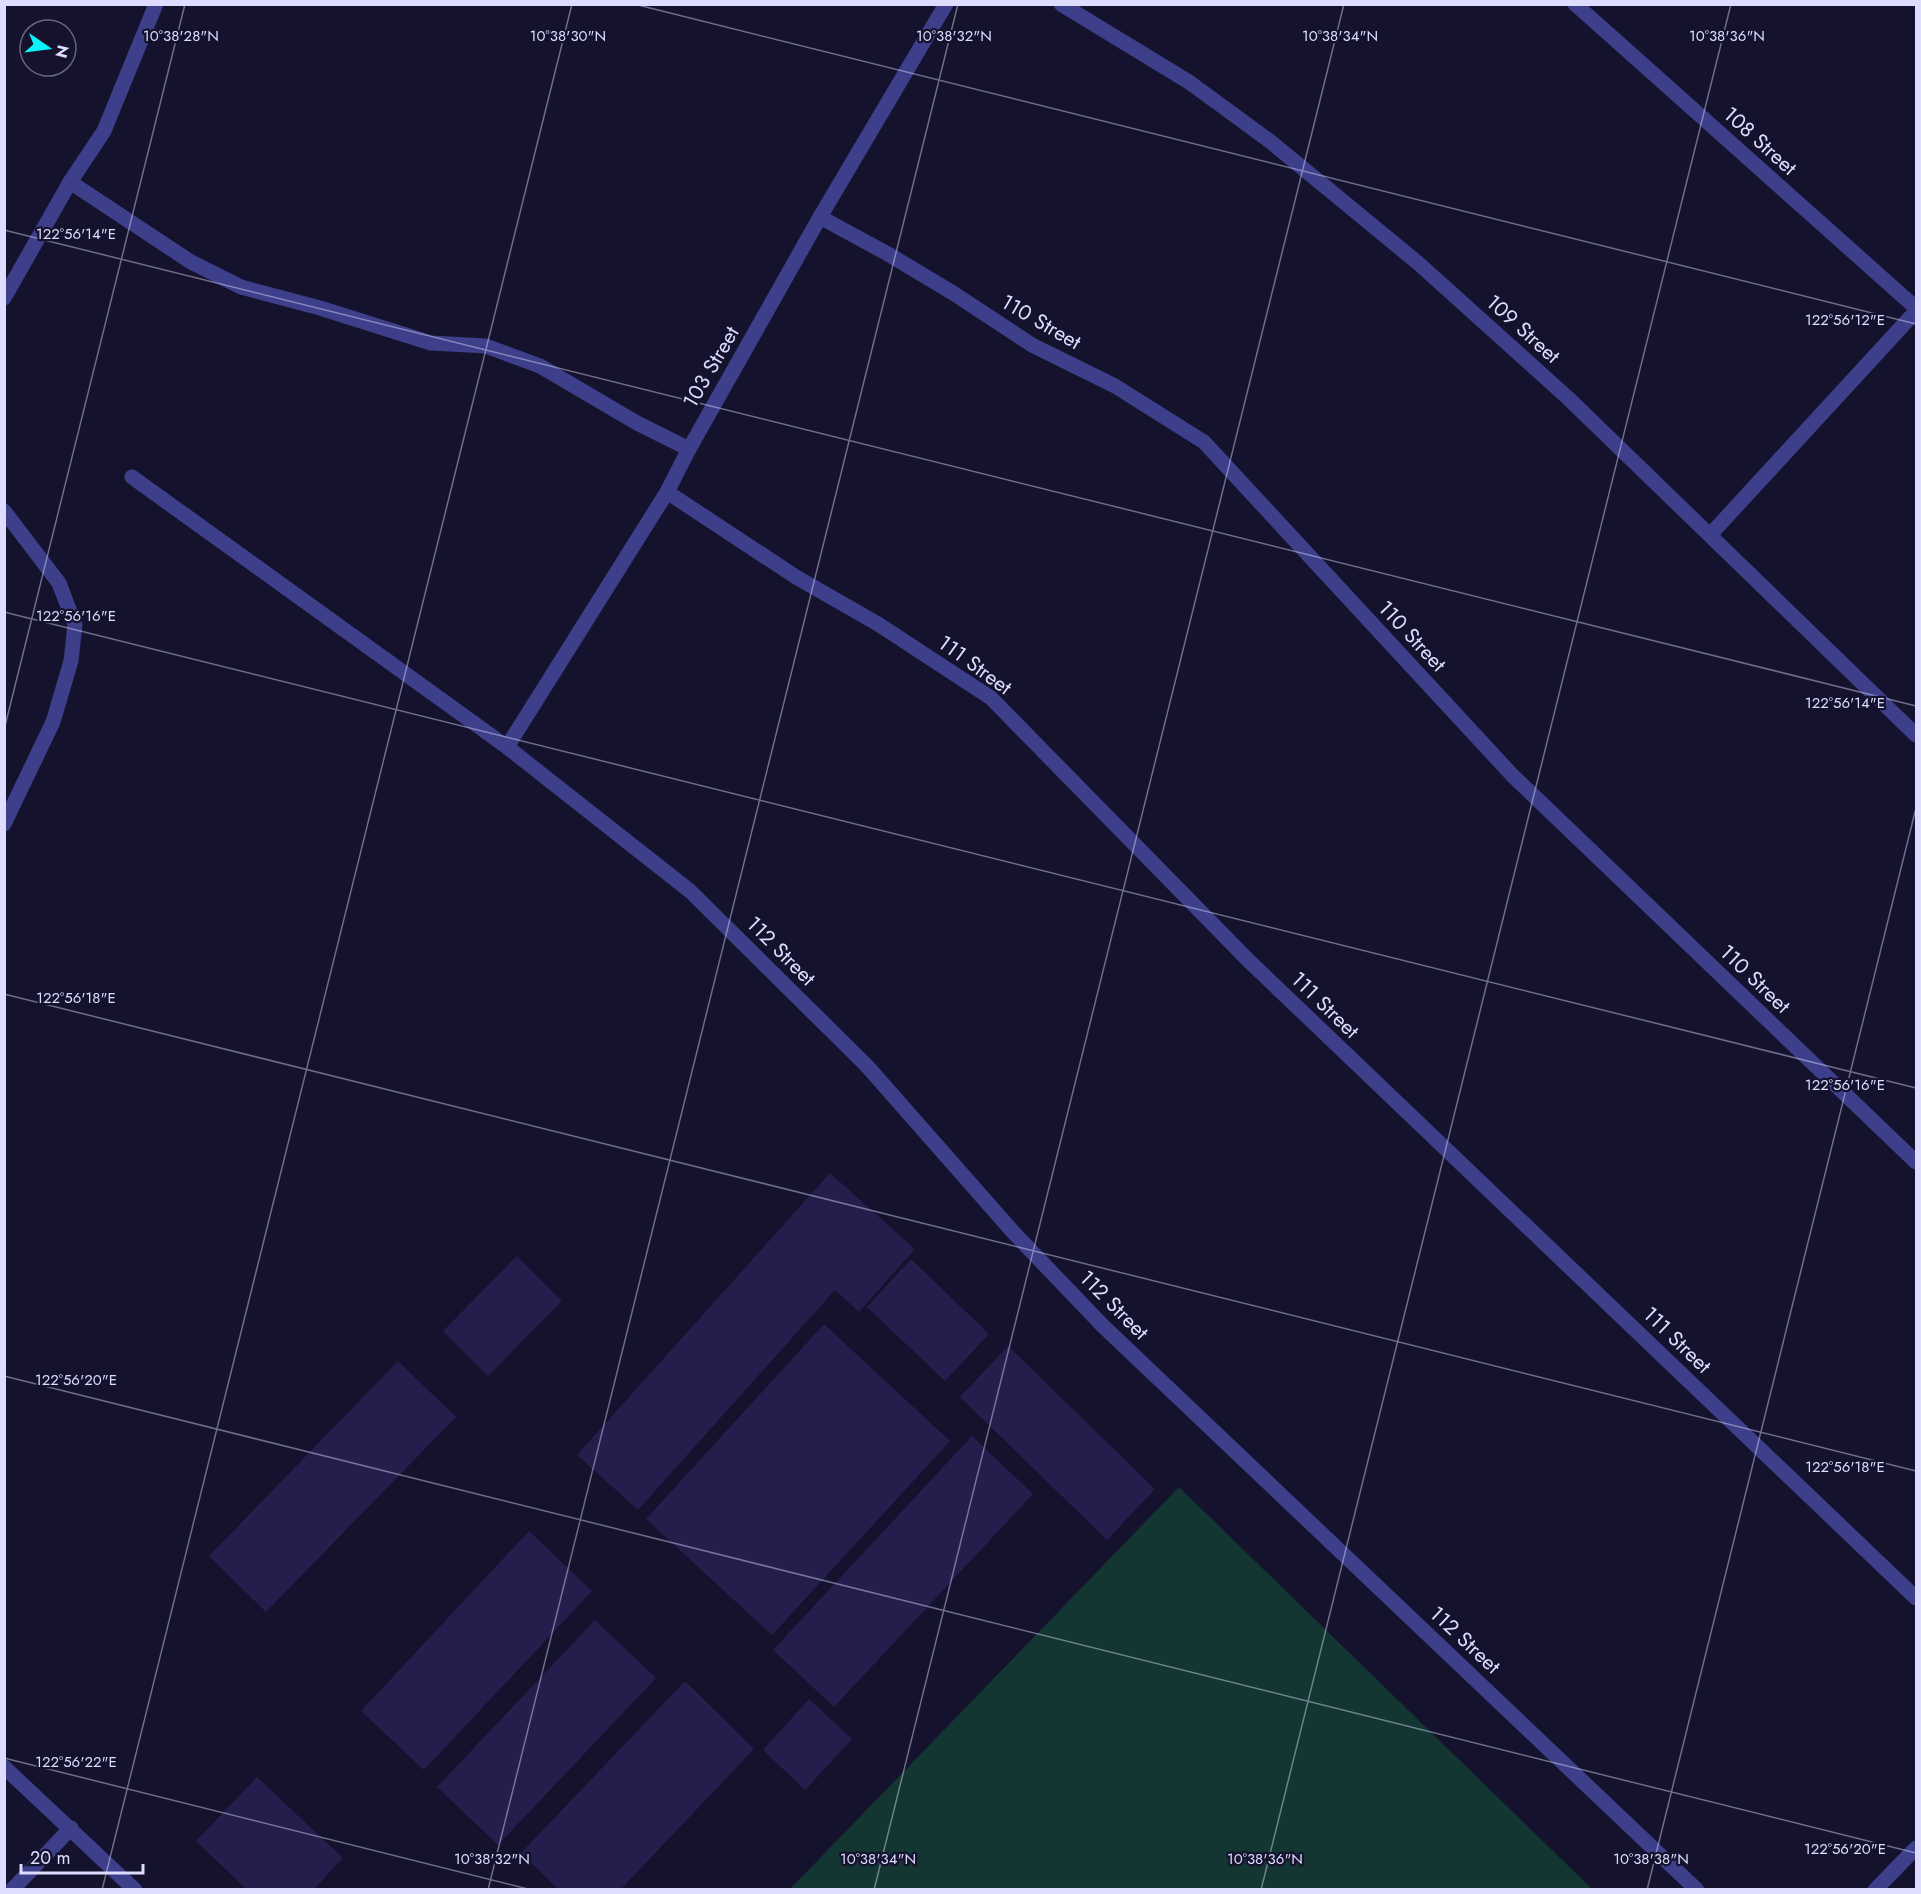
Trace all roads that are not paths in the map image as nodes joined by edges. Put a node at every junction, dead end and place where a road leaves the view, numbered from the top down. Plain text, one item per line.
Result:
1 (156, 4) edge
2 (946, 4) edge
3 (1061, 4) edge
4 (1575, 4) edge
5 (70, 182) junction
6 (820, 217) junction
7 (4, 298) edge
8 (1917, 310) edge
9 (688, 449) junction
10 (132, 477) dead end
11 (667, 492) junction
12 (4, 511) edge
13 (1710, 535) junction
14 (1917, 735) edge
15 (507, 747) junction
16 (4, 824) edge
17 (1917, 1162) edge
18 (1917, 1598) edge
19 (4, 1767) edge
20 (71, 1828) junction
21 (1917, 1848) edge
22 (12, 1890) edge
23 (135, 1890) edge
24 (1697, 1890) edge
25 (1875, 1890) edge

1 - 5 street
2 - 6 street, 103 Street
3 - 13 street, 109 Street
4 - 8 street, 108 Street
5 - 7 street
5 - 9 street
6 - 9 street, 103 Street
6 - 17 street, 110 Street
8 - 13 street
9 - 11 street, 103 Street
10 - 15 street, 112 Street
11 - 15 street, 103 Street
11 - 18 street, 111 Street
12 - 16 street
13 - 14 street, 109 Street
15 - 24 street, 112 Street
19 - 20 street
20 - 22 street
20 - 23 street
21 - 25 street

